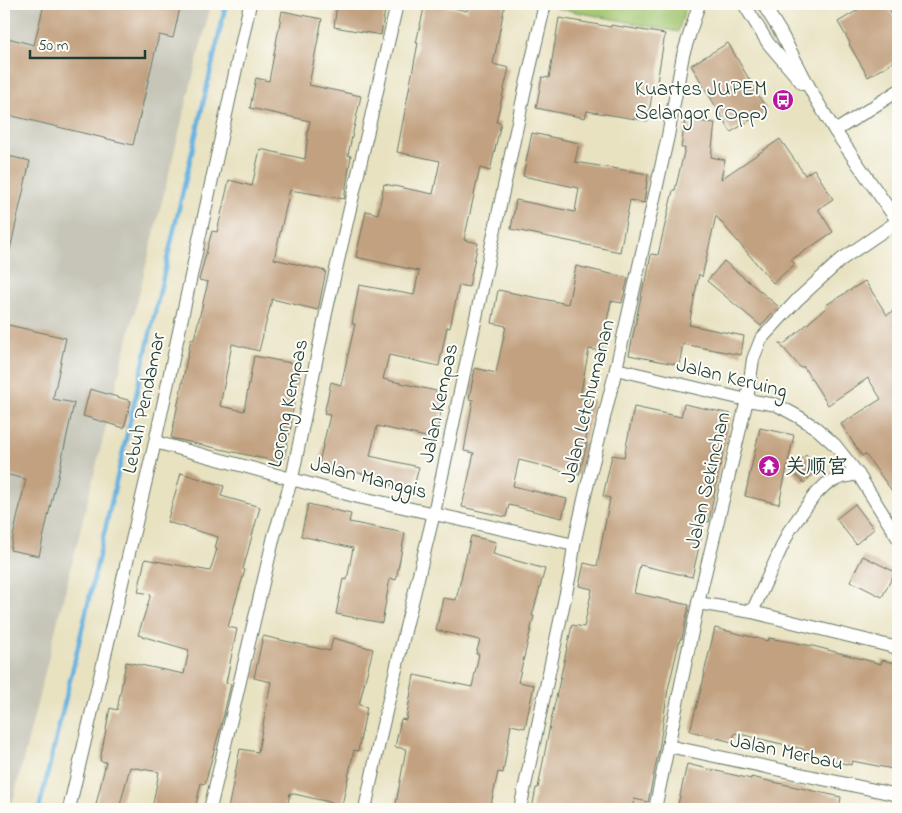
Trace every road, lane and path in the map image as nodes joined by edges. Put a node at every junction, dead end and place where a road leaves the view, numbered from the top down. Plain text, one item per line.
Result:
1 (250, 4) edge
2 (398, 4) edge
3 (545, 4) edge
4 (699, 4) edge
5 (744, 4) edge
6 (764, 4) edge
7 (898, 91) edge
8 (814, 96) junction
9 (835, 131) junction
10 (898, 221) edge
11 (616, 369) junction
12 (747, 400) junction
13 (156, 442) junction
14 (858, 474) junction
15 (292, 478) junction
16 (434, 513) junction
17 (898, 538) edge
18 (574, 545) junction
19 (698, 603) junction
20 (752, 612) junction
21 (898, 648) edge
22 (668, 746) junction
23 (898, 795) edge
24 (69, 809) edge
25 (210, 809) edge
26 (365, 809) edge
27 (520, 809) edge
28 (655, 809) edge

1 - 13 street, Lebuh Pendamar
2 - 15 street, Lorong Kempas
3 - 16 street, Jalan Kempas
4 - 11 street, Jalan Letchumanan
5 - 8 street
6 - 8 street
7 - 9 street
8 - 9 street
9 - 10 street
10 - 12 street, Jalan Sekinchan
11 - 12 street, Jalan Keruing
11 - 18 street, Jalan Letchumanan
12 - 14 street, Jalan Keruing
12 - 19 street, Jalan Sekinchan
13 - 15 street, Jalan Manggis
13 - 24 street, Lebuh Pendamar
14 - 17 street, Jalan Keruing
14 - 20 street
15 - 16 street, Jalan Manggis
15 - 25 street, Lorong Kempas
16 - 18 street, Jalan Manggis
16 - 26 street, Jalan Kempas
18 - 27 street, Jalan Letchumanan
19 - 20 street
19 - 22 street, Jalan Sekinchan
20 - 21 street
22 - 23 street, Jalan Merbau
22 - 28 street, Jalan Sekinchan

